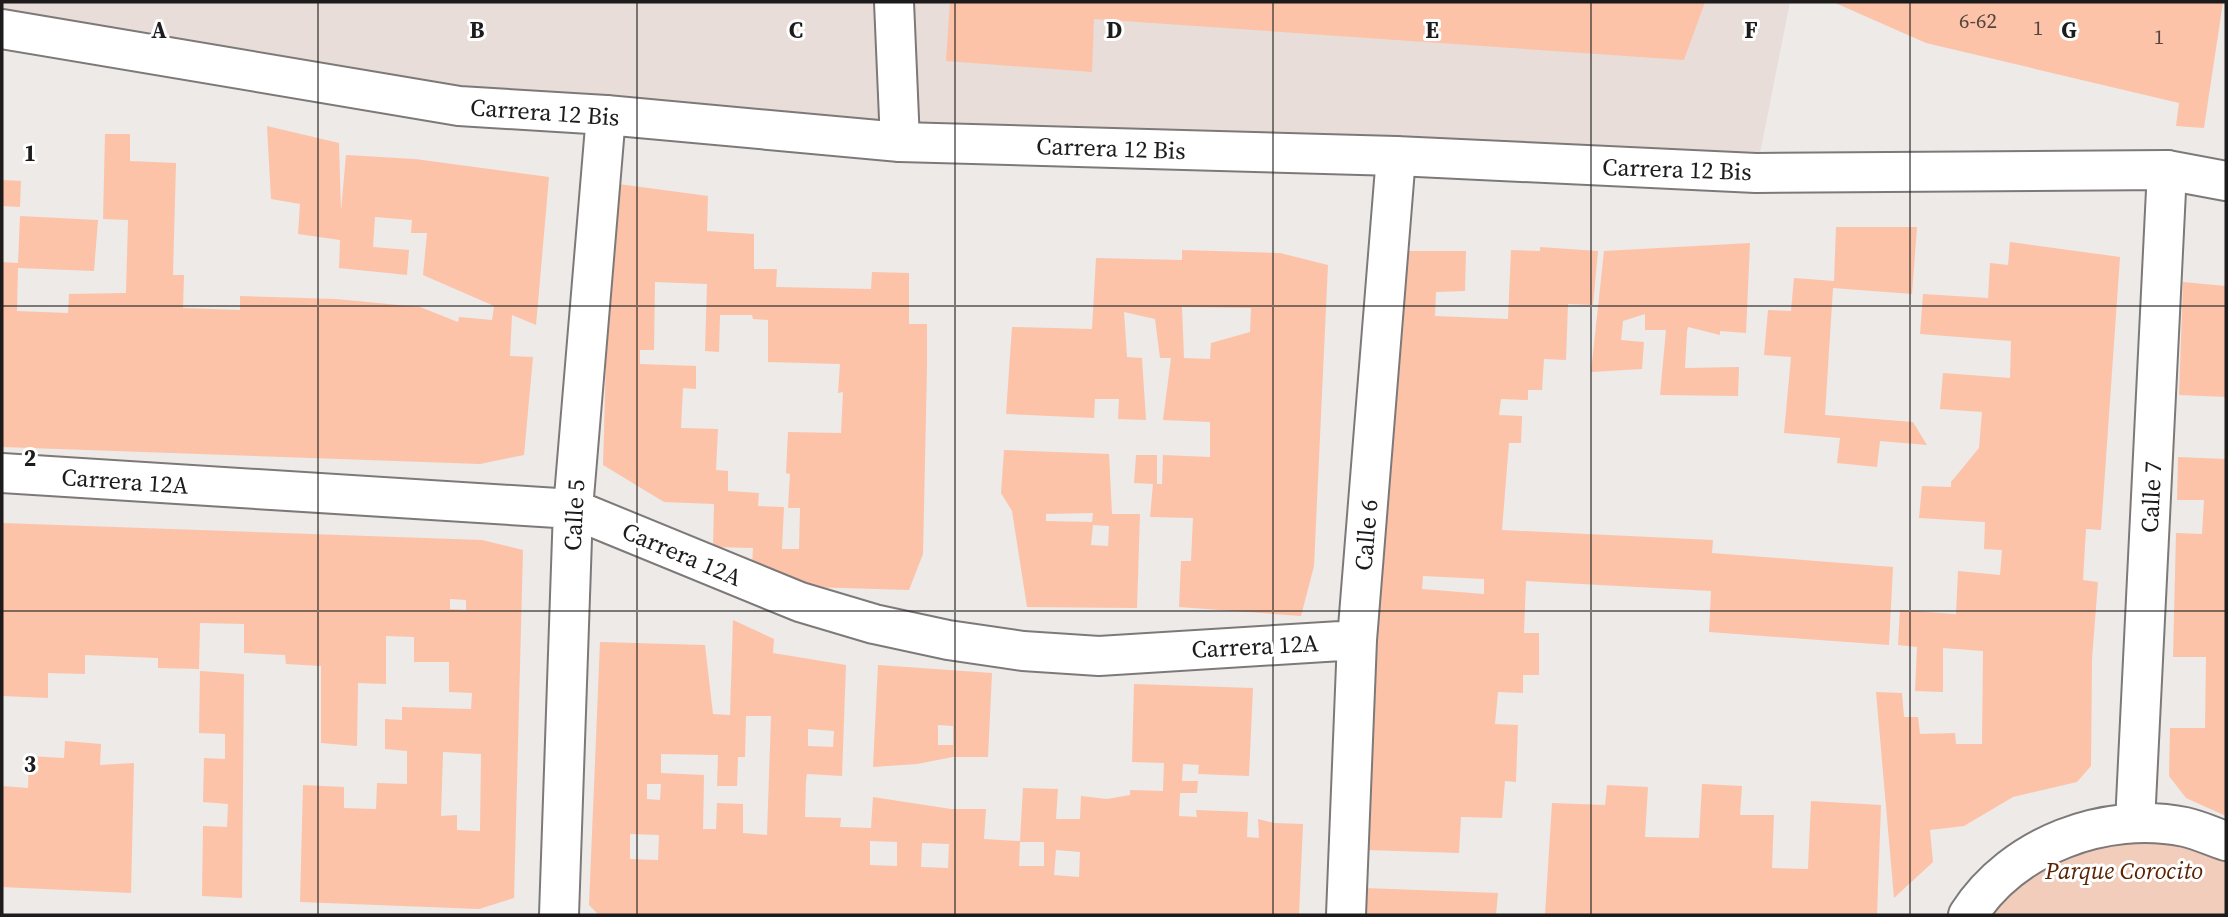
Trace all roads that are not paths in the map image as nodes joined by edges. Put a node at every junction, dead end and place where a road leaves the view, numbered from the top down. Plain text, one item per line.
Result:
1 (894, 2) edge
2 (2, 29) edge
3 (606, 115) junction
4 (900, 142) junction
5 (1396, 156) junction
6 (2167, 170) junction
7 (2226, 181) edge
8 (2, 473) edge
9 (573, 509) junction
10 (1357, 640) junction
11 (2135, 823) junction
12 (2226, 841) edge
13 (559, 915) edge
14 (1346, 915) edge
15 (1968, 915) edge

1 - 4 street
2 - 3 street, Carrera 12 Bis
3 - 4 street, Carrera 12 Bis
3 - 9 street, Calle 5
4 - 5 street, Carrera 12 Bis
5 - 6 street, Carrera 12 Bis
5 - 10 street, Calle 6
6 - 7 street, Carrera 12 Bis
6 - 11 street, Calle 7
8 - 9 street, Carrera 12A
9 - 10 street, Carrera 12A
9 - 13 street, Calle 5
10 - 14 street, Calle 6
11 - 12 street
11 - 15 street

